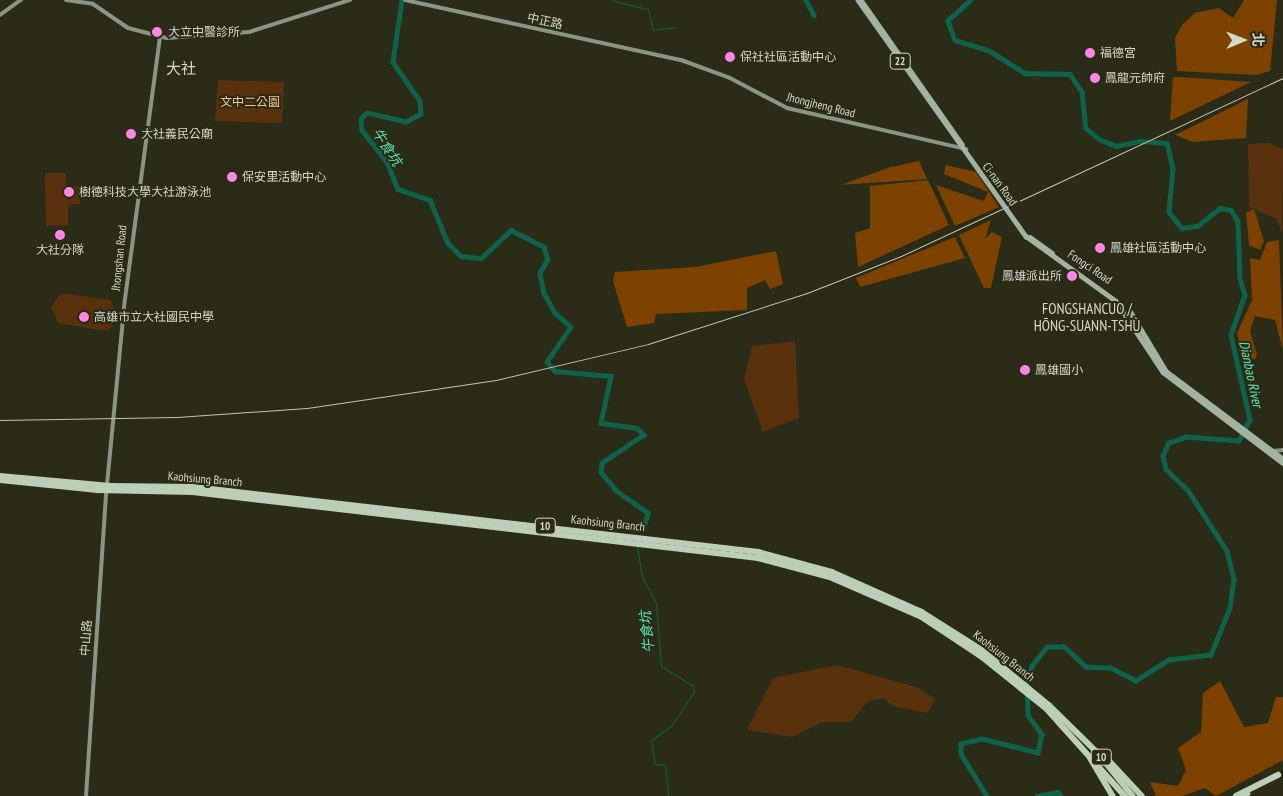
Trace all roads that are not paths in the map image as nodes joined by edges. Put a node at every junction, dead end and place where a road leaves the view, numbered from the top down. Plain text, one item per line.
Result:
1 (21, 0) edge
2 (66, 0) edge
3 (350, 0) edge
4 (405, 0) edge
5 (858, 0) edge
6 (862, 0) edge
7 (0, 15) edge
8 (160, 37) junction
9 (965, 150) junction
10 (1026, 233) joint
11 (1030, 240) joint
12 (1239, 430) junction
13 (1252, 440) junction
14 (1283, 450) edge
15 (1271, 451) junction
16 (1282, 460) edge
17 (0, 476) edge
18 (0, 480) edge
19 (1048, 707) junction
20 (1066, 722) junction
21 (1081, 745) junction
22 (1278, 775) dead end
23 (86, 796) edge
24 (1113, 796) edge
25 (1125, 796) edge
26 (1133, 796) edge
27 (1142, 796) edge
28 (1236, 796) edge

1 - 7 main road
2 - 8 main road
3 - 8 main road
4 - 9 main road, Jhongjheng Road
5 - 9 main road, 22
6 - 9 main road, 22
8 - 23 main road, 中山路
9 - 10 main road, Ci-nan Road / 22
9 - 11 main road, Ci-nan Road / 22
10 - 12 main road, Fongci Road / 22
11 - 12 main road, Fongci Road / 22
12 - 13 main road, 22
13 - 15 main road, 22
13 - 16 main road, 22
14 - 15 main road
15 - 16 main road, 22
17 - 19 highway, Kaohsiung Branch / 10, bridge
18 - 19 highway, Kaohsiung Branch / 10, bridge
19 - 20 highway, Kaohsiung Branch / 10
19 - 21 highway, Kaohsiung Branch / 10
20 - 26 highway, Kaohsiung Branch / 10
20 - 27 highway
21 - 24 highway
21 - 25 highway, Kaohsiung Branch / 10
22 - 28 highway

